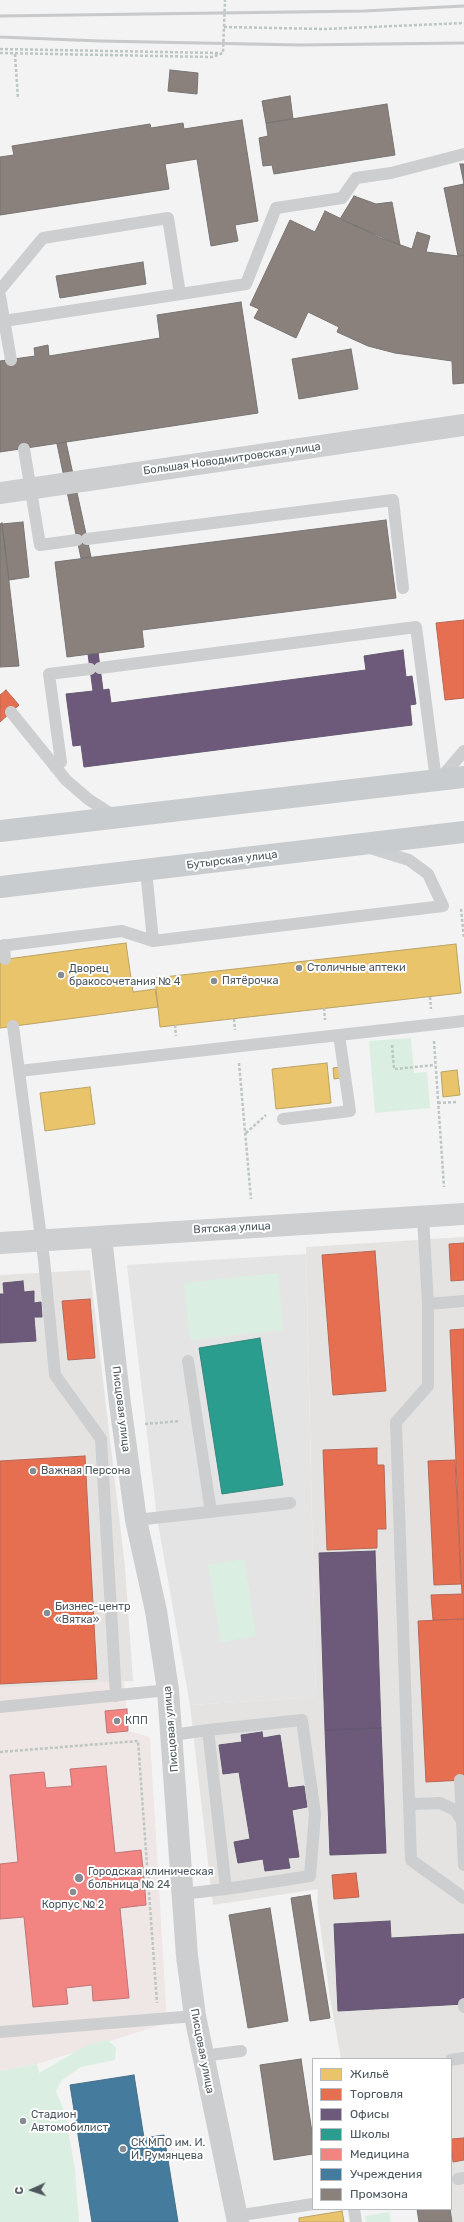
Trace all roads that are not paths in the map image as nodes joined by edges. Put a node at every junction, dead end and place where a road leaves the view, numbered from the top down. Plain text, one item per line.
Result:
1 (464, 154) edge
2 (0, 290) edge
3 (180, 294) junction
4 (0, 296) edge
5 (4, 321) junction
6 (11, 360) dead end
7 (464, 425) edge
8 (24, 449) dead end
9 (31, 489) junction
10 (0, 493) edge
11 (404, 588) dead end
12 (11, 712) dead end
13 (464, 751) edge
14 (55, 767) junction
15 (464, 777) edge
16 (437, 780) junction
17 (117, 818) junction
18 (0, 831) edge
19 (464, 832) edge
20 (360, 844) junction
21 (146, 870) junction
22 (0, 887) edge
23 (153, 941) junction
24 (2, 945) edge
25 (6, 959) dead end
26 (464, 1021) edge
27 (13, 1026) dead end
28 (339, 1035) junction
29 (19, 1070) junction
30 (283, 1119) road end
31 (464, 1214) edge
32 (422, 1217) junction
33 (101, 1236) junction
34 (41, 1241) junction
35 (0, 1243) edge
36 (464, 1301) edge
37 (428, 1304) junction
38 (188, 1361) dead end
39 (290, 1504) dead end
40 (211, 1512) junction
41 (136, 1520) junction
42 (168, 1690) junction
43 (116, 1696) junction
44 (0, 1707) edge
45 (208, 1730) junction
46 (172, 1735) junction
47 (460, 1780) dead end
48 (413, 1804) dead end
49 (462, 1821) junction
50 (464, 1865) edge
51 (226, 1889) junction
52 (182, 1894) junction
53 (464, 1898) edge
54 (195, 2016) junction
55 (0, 2032) edge
56 (241, 2052) dead end
57 (203, 2056) junction
58 (464, 2058) edge
59 (452, 2060) edge
60 (312, 2204) edge
61 (354, 2210) edge
62 (237, 2219) edge
63 (356, 2222) edge

1 - 3 lane
2 - 3 lane
3 - 5 lane
4 - 5 lane
5 - 6 lane
7 - 9 street, Большая Новодмитровская улица
8 - 9 lane
9 - 10 street, Большая Новодмитровская улица
9 - 11 lane
12 - 14 lane
13 - 16 lane
14 - 16 lane
14 - 17 lane
15 - 16 main road
16 - 17 main road
17 - 18 main road
19 - 20 main road, Бутырская улица
20 - 21 main road, Бутырская улица
20 - 23 lane
21 - 22 main road, Бутырская улица
21 - 23 lane
23 - 24 lane
24 - 25 lane
26 - 28 lane
27 - 29 lane
28 - 29 lane
28 - 30 lane
29 - 34 lane
31 - 32 street, Вятская улица
32 - 33 street, Вятская улица
32 - 37 lane
33 - 34 street, Вятская улица
33 - 41 street, Писцовая улица
34 - 35 street, Вятская улица
34 - 43 lane
36 - 37 lane
37 - 53 lane
38 - 40 lane
39 - 40 lane
40 - 41 lane
41 - 42 street, Писцовая улица
42 - 43 lane
42 - 46 street, Писцовая улица
43 - 44 lane
45 - 46 lane
45 - 51 lane
45 - 51 lane
46 - 52 street, Писцовая улица
47 - 49 lane
48 - 49 lane
49 - 50 lane
51 - 52 lane
52 - 54 street, Писцовая улица
54 - 55 lane
54 - 57 street, Писцовая улица
56 - 57 lane
57 - 62 street, Писцовая улица
58 - 59 lane
60 - 62 lane
61 - 63 lane

